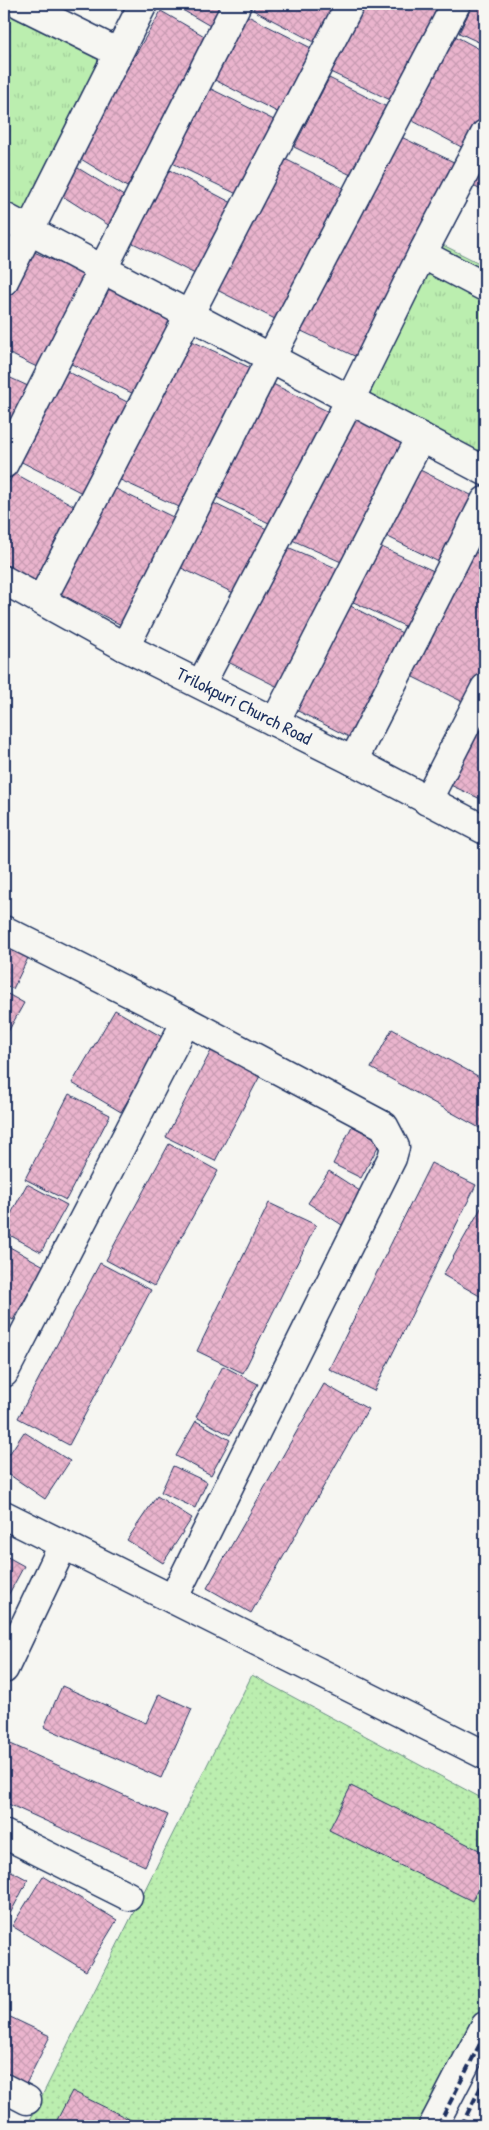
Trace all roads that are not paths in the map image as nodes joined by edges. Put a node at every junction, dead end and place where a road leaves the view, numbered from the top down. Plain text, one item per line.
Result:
1 (143, 4) edge
2 (236, 4) edge
3 (350, 4) edge
4 (456, 4) edge
5 (35, 7) edge
6 (117, 52) junction
7 (485, 134) edge
8 (4, 217) edge
9 (29, 230) junction
10 (422, 254) junction
11 (101, 268) junction
12 (4, 281) edge
13 (485, 287) edge
14 (188, 313) junction
15 (270, 359) junction
16 (350, 400) junction
17 (421, 437) junction
18 (4, 464) edge
19 (485, 471) edge
20 (485, 501) edge
21 (4, 580) edge
22 (42, 599) junction
23 (125, 647) junction
24 (201, 684) junction
25 (485, 688) edge
26 (275, 722) junction
27 (353, 761) junction
28 (427, 801) junction
29 (485, 830) edge
30 (4, 930) edge
31 (186, 1021) junction
32 (4, 1373) edge
33 (4, 1515) edge
34 (63, 1545) junction
35 (173, 1599) junction
36 (4, 1668) edge
37 (485, 1754) edge
38 (4, 1834) edge
39 (128, 1896) dead end
40 (485, 2026) edge
41 (433, 2126) edge

1 - 6 street
2 - 11 street
3 - 14 street
4 - 15 street
5 - 6 street
6 - 9 street
7 - 10 street
8 - 9 street
9 - 11 street
9 - 12 street
10 - 13 street
10 - 16 street
11 - 14 street
11 - 18 street
14 - 15 street
14 - 22 street
15 - 16 street
15 - 23 street
16 - 17 street
16 - 24 street
17 - 19 street
17 - 26 street
20 - 27 street
21 - 22 street, Trilokpuri Church Road
22 - 23 street, Trilokpuri Church Road
23 - 24 street, Trilokpuri Church Road
24 - 26 street, Trilokpuri Church Road
25 - 28 street
26 - 27 street, Trilokpuri Church Road
27 - 28 street, Trilokpuri Church Road
28 - 29 street, Trilokpuri Church Road
30 - 31 street
31 - 32 street
31 - 35 street
33 - 34 street
34 - 35 street
34 - 36 street
35 - 37 street
38 - 39 street
40 - 41 street

